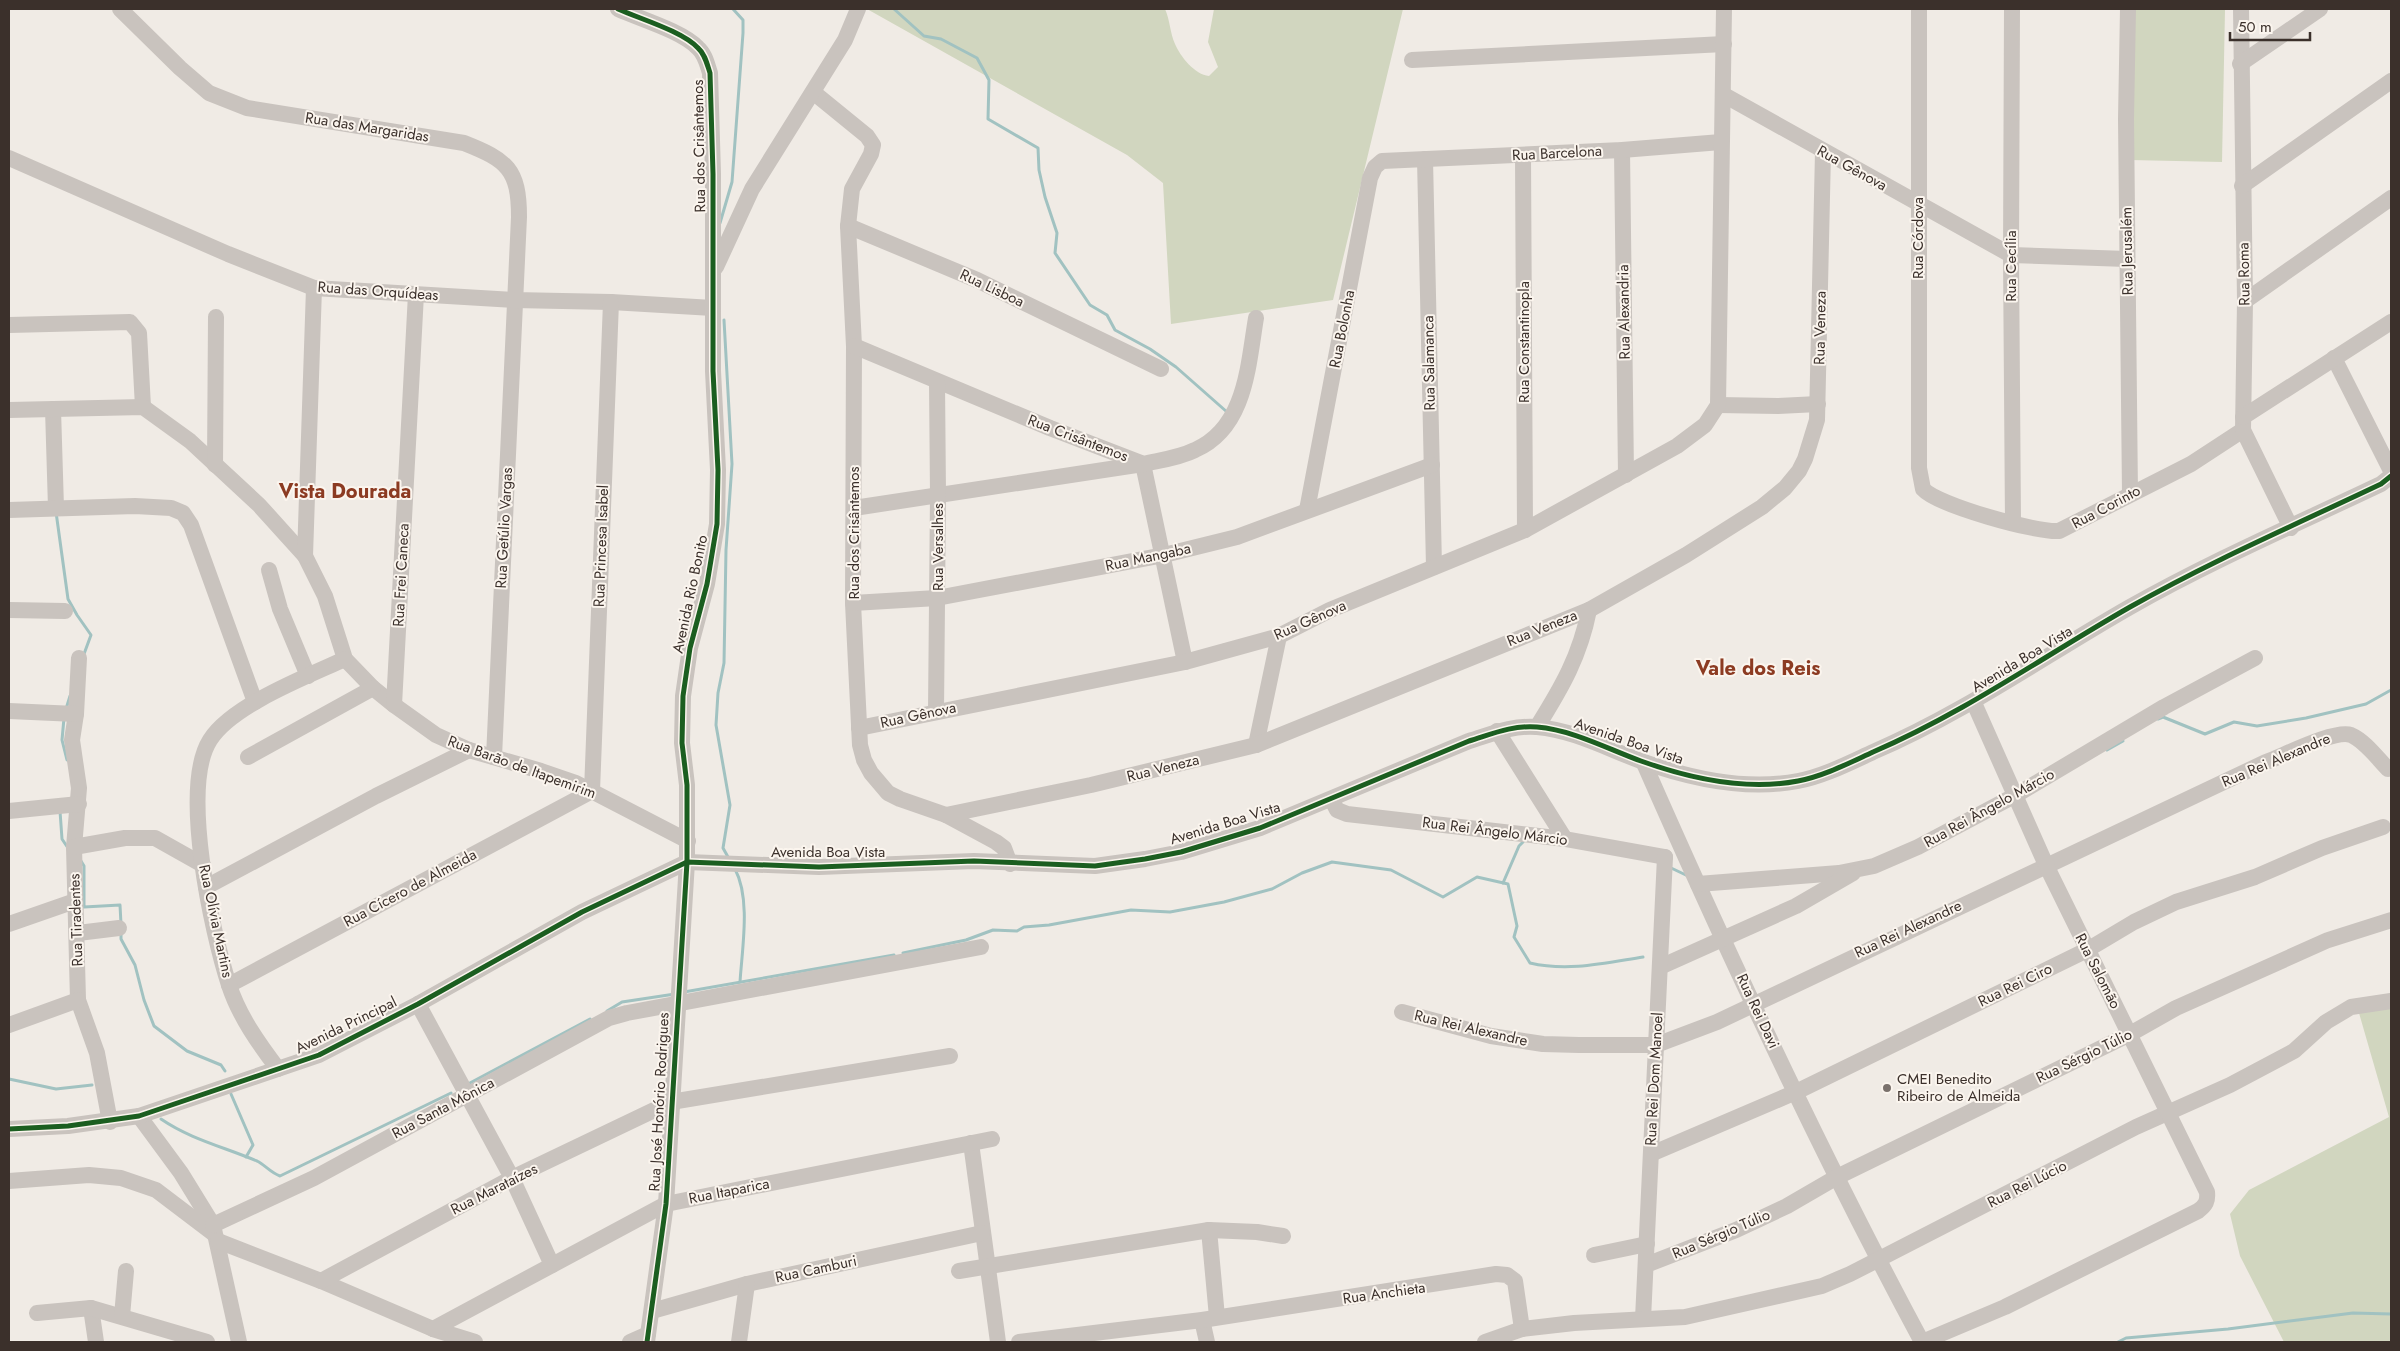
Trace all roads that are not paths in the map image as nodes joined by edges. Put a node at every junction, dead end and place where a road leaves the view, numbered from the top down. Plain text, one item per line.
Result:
1 (120, 9) edge
2 (618, 9) edge
3 (858, 9) edge
4 (1724, 9) edge
5 (1919, 9) edge
6 (2012, 9) edge
7 (2128, 9) edge
8 (2241, 9) edge
9 (2320, 9) edge
10 (1724, 44) junction
11 (1412, 60) dead end
12 (2240, 64) junction
13 (2391, 81) edge
14 (813, 92) junction
15 (1724, 95) junction
16 (1722, 142) junction
17 (1622, 150) junction
18 (1823, 152) junction
19 (1523, 155) junction
20 (9, 158) edge
21 (1393, 159) joint
22 (1425, 159) junction
23 (2242, 186) junction
24 (2391, 198) edge
25 (1918, 204) junction
26 (848, 226) junction
27 (2011, 255) junction
28 (2127, 259) junction
29 (712, 276) junction
30 (314, 288) junction
31 (416, 294) junction
32 (514, 300) junction
33 (2245, 300) junction
34 (611, 302) junction
35 (713, 305) junction
36 (216, 317) dead end
37 (1256, 318) dead end
38 (2391, 322) edge
39 (9, 325) edge
40 (854, 346) junction
41 (2334, 358) junction
42 (1160, 370) dead end
43 (936, 382) junction
44 (1818, 404) junction
45 (1718, 405) junction
46 (144, 407) junction
47 (52, 409) junction
48 (9, 410) edge
49 (2243, 423) junction
50 (1144, 464) junction
51 (215, 465) junction
52 (1432, 465) junction
53 (1919, 468) joint
54 (2391, 471) edge
55 (1626, 475) junction
56 (2391, 476) edge
57 (2130, 494) junction
58 (938, 495) junction
59 (56, 508) junction
60 (854, 508) junction
61 (9, 510) edge
62 (1307, 510) junction
63 (2013, 524) junction
64 (2291, 528) junction
65 (1524, 530) junction
66 (1164, 555) junction
67 (305, 556) junction
68 (1434, 567) junction
69 (269, 570) dead end
70 (937, 598) junction
71 (853, 603) junction
72 (9, 610) edge
73 (1589, 610) junction
74 (65, 611) dead end
75 (1279, 636) junction
76 (78, 658) dead end
77 (2255, 658) dead end
78 (345, 659) junction
79 (1185, 662) junction
80 (308, 676) junction
81 (373, 688) junction
82 (255, 702) junction
83 (1974, 703) junction
84 (394, 705) junction
85 (9, 711) edge
86 (936, 712) junction
87 (76, 714) junction
88 (1538, 727) junction
89 (859, 728) junction
90 (1497, 731) junction
91 (1256, 745) junction
92 (469, 750) junction
93 (248, 757) dead end
94 (494, 757) junction
95 (1643, 761) junction
96 (2388, 770) dead end
97 (592, 790) junction
98 (2016, 796) junction
99 (1332, 800) junction
100 (79, 804) junction
101 (9, 811) edge
102 (946, 815) junction
103 (2383, 827) dead end
104 (1565, 839) junction
105 (688, 841) junction
106 (74, 847) junction
107 (1682, 850) junction
108 (1665, 857) junction
109 (687, 862) junction
110 (1010, 864) junction
111 (2046, 864) junction
112 (203, 865) junction
113 (1856, 870) junction
114 (1698, 884) junction
115 (206, 887) junction
116 (75, 901) junction
117 (2391, 920) edge
118 (9, 924) edge
119 (119, 928) dead end
120 (78, 932) junction
121 (1723, 937) junction
122 (981, 947) dead end
123 (2087, 950) junction
124 (1660, 967) junction
125 (229, 985) junction
126 (78, 1000) junction
127 (2391, 1001) edge
128 (1754, 1002) junction
129 (418, 1004) junction
130 (677, 1004) junction
131 (1402, 1012) dead end
132 (9, 1025) edge
133 (2130, 1034) junction
134 (1656, 1045) junction
135 (950, 1056) dead end
136 (278, 1069) junction
137 (1796, 1092) junction
138 (466, 1096) junction
139 (671, 1102) junction
140 (2167, 1114) junction
141 (139, 1116) junction
142 (110, 1122) junction
143 (9, 1129) edge
144 (992, 1139) dead end
145 (971, 1143) junction
146 (1651, 1154) junction
147 (512, 1178) junction
148 (1837, 1178) junction
149 (9, 1181) edge
150 (666, 1204) junction
151 (1209, 1230) junction
152 (982, 1233) junction
153 (216, 1234) junction
154 (1283, 1236) dead end
155 (1646, 1244) junction
156 (1594, 1255) dead end
157 (1877, 1260) junction
158 (552, 1264) junction
159 (1646, 1266) junction
160 (987, 1267) junction
161 (126, 1271) dead end
162 (959, 1271) dead end
163 (321, 1281) junction
164 (747, 1284) junction
165 (91, 1308) junction
166 (652, 1311) junction
167 (37, 1313) dead end
168 (122, 1316) junction
169 (1209, 1319) junction
170 (1643, 1319) junction
171 (433, 1329) junction
172 (1522, 1330) junction
173 (648, 1338) edge
174 (96, 1342) edge
175 (207, 1342) edge
176 (238, 1342) edge
177 (475, 1342) edge
178 (630, 1342) edge
179 (739, 1342) edge
180 (998, 1342) edge
181 (1019, 1342) edge
182 (1207, 1342) edge
183 (1485, 1342) edge
184 (1922, 1342) edge

1 - 32 street, Rua das Margaridas
2 - 29 street, Rua dos Crisântemos
3 - 14 street
4 - 10 street
5 - 25 street, Rua Córdova
6 - 27 street, Rua Cecília
7 - 28 street, Rua Jerusalém
8 - 12 street, Rua Roma
9 - 12 street
10 - 11 street
10 - 15 street
12 - 23 street, Rua Roma
13 - 23 street
14 - 26 street, Rua dos Crisântemos
14 - 29 street
15 - 16 street
15 - 18 street, Rua Gênova
16 - 17 street, Rua Barcelona
16 - 45 street
17 - 19 street, Rua Barcelona
17 - 55 street, Rua Alexandria
18 - 25 street, Rua Gênova
18 - 44 street, Rua Veneza
19 - 22 street, Rua Barcelona
19 - 65 street, Rua Constantinopla
20 - 30 street, Rua das Orquídeas
21 - 22 street, Rua Barcelona
21 - 62 street, Rua Bolonha
22 - 52 street, Rua Salamanca
23 - 33 street, Rua Roma
24 - 33 street
25 - 27 street, Rua Gênova
25 - 53 street, Rua Córdova
26 - 40 street, Rua dos Crisântemos
26 - 42 street, Rua Lisboa
27 - 28 street, Rua Gênova
27 - 63 street, Rua Cecília
28 - 57 street, Rua Jerusalém
29 - 35 street, Rua dos Crisântemos
30 - 31 street, Rua das Orquídeas
30 - 67 street
31 - 32 street, Rua das Orquídeas
31 - 84 street, Rua Frei Caneca
32 - 34 street, Rua das Orquídeas
32 - 94 street, Rua Getúlio Vargas
33 - 49 street, Rua Roma
34 - 35 street, Rua das Orquídeas
34 - 97 street, Rua Princesa Isabel
35 - 105 street, Avenida Rio Bonito
36 - 51 street
37 - 50 street
38 - 41 street, Rua Corinto
39 - 46 street
40 - 43 street, Rua Crisântemos
40 - 60 street, Rua dos Crisântemos
41 - 49 street, Rua Corinto
41 - 54 street
43 - 50 street, Rua Crisântemos
43 - 58 street, Rua Versalhes
44 - 45 street
44 - 73 street, Rua Veneza
45 - 55 street, Rua Gênova
46 - 47 street
46 - 51 street, Rua Barão de Itapemirim
47 - 48 street
47 - 59 street
49 - 57 street, Rua Corinto
49 - 64 street, Rua Roma
50 - 58 street
50 - 66 street, Rua Crisântemos
51 - 67 street, Rua Barão de Itapemirim
52 - 62 street, Rua Mangaba
52 - 68 street, Rua Salamanca
53 - 63 street, Rua Corinto
55 - 65 street, Rua Gênova
56 - 64 street, Avenida Boa Vista
57 - 63 street, Rua Corinto
58 - 60 street
58 - 70 street, Rua Versalhes
59 - 61 street
59 - 82 street
60 - 71 street, Rua dos Crisântemos
62 - 66 street, Rua Mangaba
64 - 83 street, Avenida Boa Vista
65 - 68 street, Rua Gênova
66 - 70 street, Rua Mangaba
66 - 79 street, Rua Crisântemos
67 - 78 street, Rua Barão de Itapemirim
68 - 75 street, Rua Gênova
69 - 80 street
70 - 71 street, Rua Mangaba
70 - 86 street, Rua Versalhes
71 - 89 street, Rua dos Crisântemos
72 - 74 street
73 - 88 street
73 - 91 street, Rua Veneza
75 - 79 street, Rua Gênova
75 - 91 street
76 - 87 street, Rua Tiradentes
77 - 98 street, Rua Rei Ângelo Márcio
78 - 80 street, Rua Olívia Martins
78 - 81 street, Rua Barão de Itapemirim
79 - 86 street, Rua Gênova
80 - 82 street, Rua Olívia Martins
81 - 84 street, Rua Barão de Itapemirim
81 - 93 street
82 - 112 street, Rua Olívia Martins
83 - 95 street, Avenida Boa Vista
83 - 98 street, Rua Salomão
84 - 92 street, Rua Barão de Itapemirim
85 - 87 street
86 - 89 street, Rua Gênova
87 - 100 street, Rua Tiradentes
88 - 90 street, Avenida Boa Vista
88 - 95 street, Avenida Boa Vista
89 - 102 street, Rua dos Crisântemos
90 - 99 street, Avenida Boa Vista
90 - 104 street
91 - 102 street, Rua Veneza
92 - 94 street, Rua Barão de Itapemirim
92 - 115 street
94 - 97 street, Rua Barão de Itapemirim
95 - 107 street, Rua Rei Davi
96 - 111 street, Rua Rei Alexandre
97 - 105 street, Rua Barão de Itapemirim
97 - 125 street, Rua Cícero de Almeida
98 - 111 street, Rua Salomão
98 - 113 street, Rua Rei Ângelo Márcio
99 - 104 street, Rua Rei Ângelo Márcio
99 - 110 street, Avenida Boa Vista
100 - 101 street
100 - 106 street, Rua Tiradentes
102 - 110 street, Rua dos Crisântemos
103 - 123 street, Rua Rei Ciro
104 - 108 street, Rua Rei Ângelo Márcio
105 - 109 street, Avenida Rio Bonito
106 - 112 street
106 - 116 street, Rua Tiradentes
107 - 108 street
107 - 114 street, Rua Rei Davi
108 - 124 street, Rua Rei Dom Manoel
109 - 110 street, Avenida Boa Vista
109 - 129 street, Avenida Principal
109 - 130 street, Rua José Honório Rodrigues
111 - 123 street, Rua Salomão
111 - 128 street, Rua Rei Alexandre
112 - 115 street, Rua Olívia Martins
113 - 114 street, Rua Rei Ângelo Márcio
113 - 121 street
114 - 121 street, Rua Rei Davi
115 - 125 street, Rua Olívia Martins
116 - 118 street
116 - 120 street, Rua Tiradentes
117 - 133 street, Rua Sérgio Túlio
119 - 120 street
120 - 126 street, Rua Tiradentes
121 - 124 street
121 - 128 street, Rua Rei Davi
122 - 130 street, Rua Santa Mônica
123 - 133 street, Rua Salomão
123 - 137 street, Rua Rei Ciro
124 - 134 street, Rua Rei Dom Manoel
125 - 136 street, Rua Olívia Martins
126 - 132 street
126 - 142 street, Rua Tiradentes
127 - 140 street, Rua Rei Lúcio
128 - 134 street, Rua Rei Alexandre
128 - 137 street, Rua Rei Davi
129 - 136 street, Avenida Principal
129 - 138 street
130 - 138 street, Rua Santa Mônica
130 - 139 street, Rua José Honório Rodrigues
131 - 134 street, Rua Rei Alexandre
133 - 140 street, Rua Salomão
133 - 148 street, Rua Sérgio Túlio
134 - 146 street, Rua Rei Dom Manoel
135 - 139 street, Rua Marataízes
136 - 141 street, Avenida Principal
137 - 146 street, Rua Rei Ciro
137 - 148 street, Rua Rei Davi
138 - 147 street
138 - 153 street, Rua Santa Mônica
139 - 147 street, Rua Marataízes
139 - 150 street, Rua José Honório Rodrigues
140 - 157 street, Rua Rei Lúcio
140 - 184 street, Rua Salomão
141 - 142 street, Avenida Principal
141 - 153 street
142 - 143 street, Avenida Principal
144 - 145 street, Rua Itaparica
145 - 150 street, Rua Itaparica
145 - 152 street
146 - 155 street, Rua Rei Dom Manoel
147 - 158 street
147 - 163 street, Rua Marataízes
148 - 157 street, Rua Rei Davi
148 - 159 street, Rua Sérgio Túlio
149 - 153 street
150 - 158 street, Rua Itaparica
150 - 166 street, Rua José Honório Rodrigues
151 - 154 street
151 - 160 street
151 - 169 street
152 - 160 street
152 - 164 street, Rua Camburi
153 - 163 street
153 - 176 street
155 - 156 street
155 - 159 street, Rua Rei Dom Manoel
157 - 170 street, Rua Rei Lúcio
157 - 184 street, Rua Rei Davi
158 - 171 street, Rua Itaparica
159 - 170 street, Rua Rei Dom Manoel
160 - 162 street
160 - 180 street
161 - 168 street
163 - 171 street
164 - 166 street, Rua Camburi
164 - 179 street
165 - 167 street
165 - 168 street
165 - 174 street
166 - 173 street, Rua José Honório Rodrigues
168 - 175 street
169 - 172 street, Rua Anchieta
169 - 181 street, Rua Anchieta
169 - 182 street
170 - 172 street, Rua Rei Lúcio
171 - 177 street
172 - 183 street, Rua Rei Lúcio
173 - 178 street

